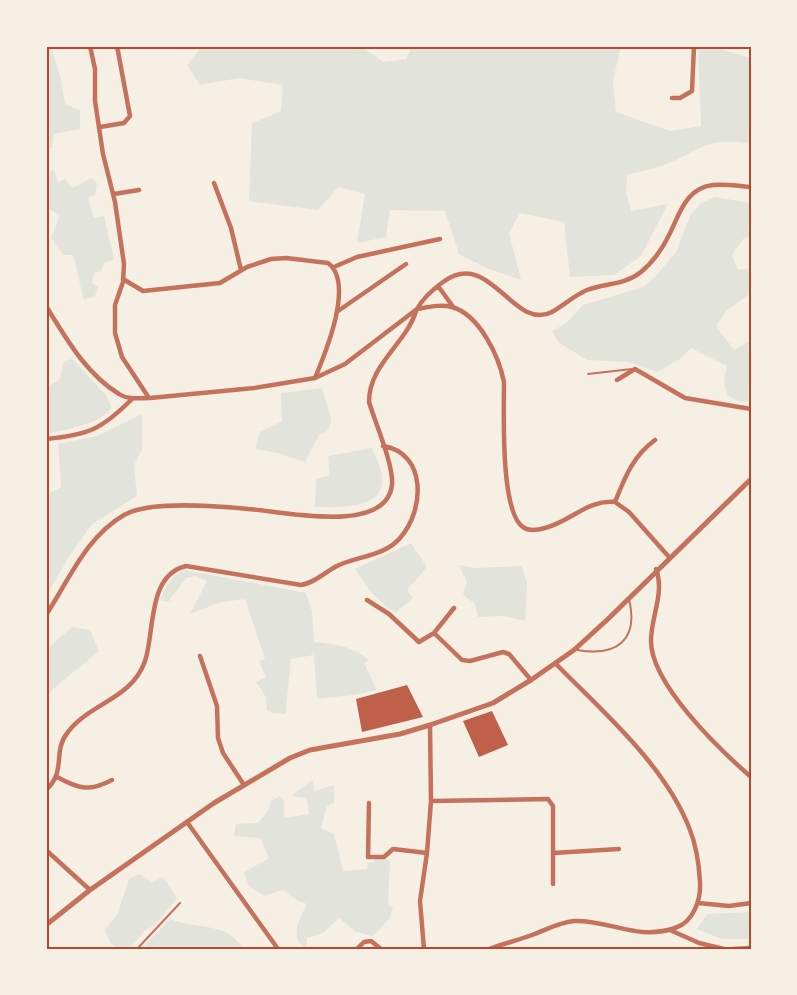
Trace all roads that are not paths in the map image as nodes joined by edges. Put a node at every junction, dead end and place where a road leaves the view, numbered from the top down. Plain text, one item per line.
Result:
1 (90, 46) edge
2 (117, 46) edge
3 (694, 46) edge
4 (672, 98) dead end
5 (100, 127) junction
6 (214, 183) dead end
7 (751, 187) edge
8 (139, 190) dead end
9 (114, 194) junction
10 (440, 239) dead end
11 (406, 264) dead end
12 (334, 267) junction
13 (241, 270) junction
14 (123, 279) junction
15 (438, 286) junction
16 (46, 306) edge
17 (454, 308) junction
18 (417, 309) junction
19 (338, 311) junction
20 (634, 369) junction
21 (588, 374) dead end
22 (315, 378) junction
23 (617, 380) dead end
24 (150, 398) junction
25 (132, 399) junction
26 (751, 409) edge
27 (46, 439) edge
28 (655, 440) dead end
29 (383, 446) junction
30 (751, 479) edge
31 (615, 502) junction
32 (669, 557) junction
33 (656, 569) junction
34 (629, 599) junction
35 (367, 600) dead end
36 (454, 608) dead end
37 (46, 616) edge
38 (434, 633) junction
39 (574, 650) junction
40 (200, 656) dead end
41 (556, 664) junction
42 (531, 680) junction
43 (430, 725) junction
44 (57, 777) junction
45 (751, 777) edge
46 (112, 780) dead end
47 (244, 785) junction
48 (46, 790) edge
49 (431, 801) junction
50 (368, 803) dead end
51 (187, 822) junction
52 (619, 849) dead end
53 (46, 850) edge
54 (427, 853) junction
55 (553, 853) junction
56 (553, 884) dead end
57 (90, 890) junction
58 (180, 903) dead end
59 (698, 903) junction
60 (751, 904) edge
61 (46, 925) edge
62 (669, 930) junction
63 (751, 948) edge
64 (137, 949) edge
65 (278, 949) edge
66 (357, 949) edge
67 (381, 949) edge
68 (424, 949) edge
69 (489, 949) edge
70 (724, 949) edge
71 (734, 949) edge

1 - 5 street
2 - 5 street
3 - 4 street
5 - 9 street
6 - 13 street
7 - 15 street
8 - 9 street
9 - 14 street
10 - 12 street
11 - 19 street
12 - 13 street
12 - 19 street
13 - 14 street
14 - 24 street
15 - 17 street
15 - 18 street
16 - 25 street
17 - 18 street
17 - 31 street
18 - 22 street
18 - 29 street
19 - 22 street
20 - 21 lane
20 - 23 street
20 - 26 street
22 - 24 street
24 - 25 street
25 - 27 street
28 - 31 street
29 - 37 street
29 - 44 street
30 - 32 street
31 - 32 street
32 - 33 street
33 - 34 street
33 - 45 street
34 - 39 street
34 - 39 lane
35 - 38 street
36 - 38 street
38 - 42 street
39 - 41 street
40 - 47 street
41 - 42 street
41 - 59 street
42 - 43 street
43 - 47 street
43 - 49 street
44 - 46 street
44 - 48 street
47 - 51 street
49 - 54 street
49 - 55 street
50 - 54 street
51 - 57 street
51 - 65 street
52 - 55 street
53 - 57 street
54 - 68 street
55 - 56 street
57 - 61 street
58 - 64 lane
59 - 60 street
59 - 62 street
62 - 69 street
62 - 70 street
63 - 71 street
66 - 67 street

